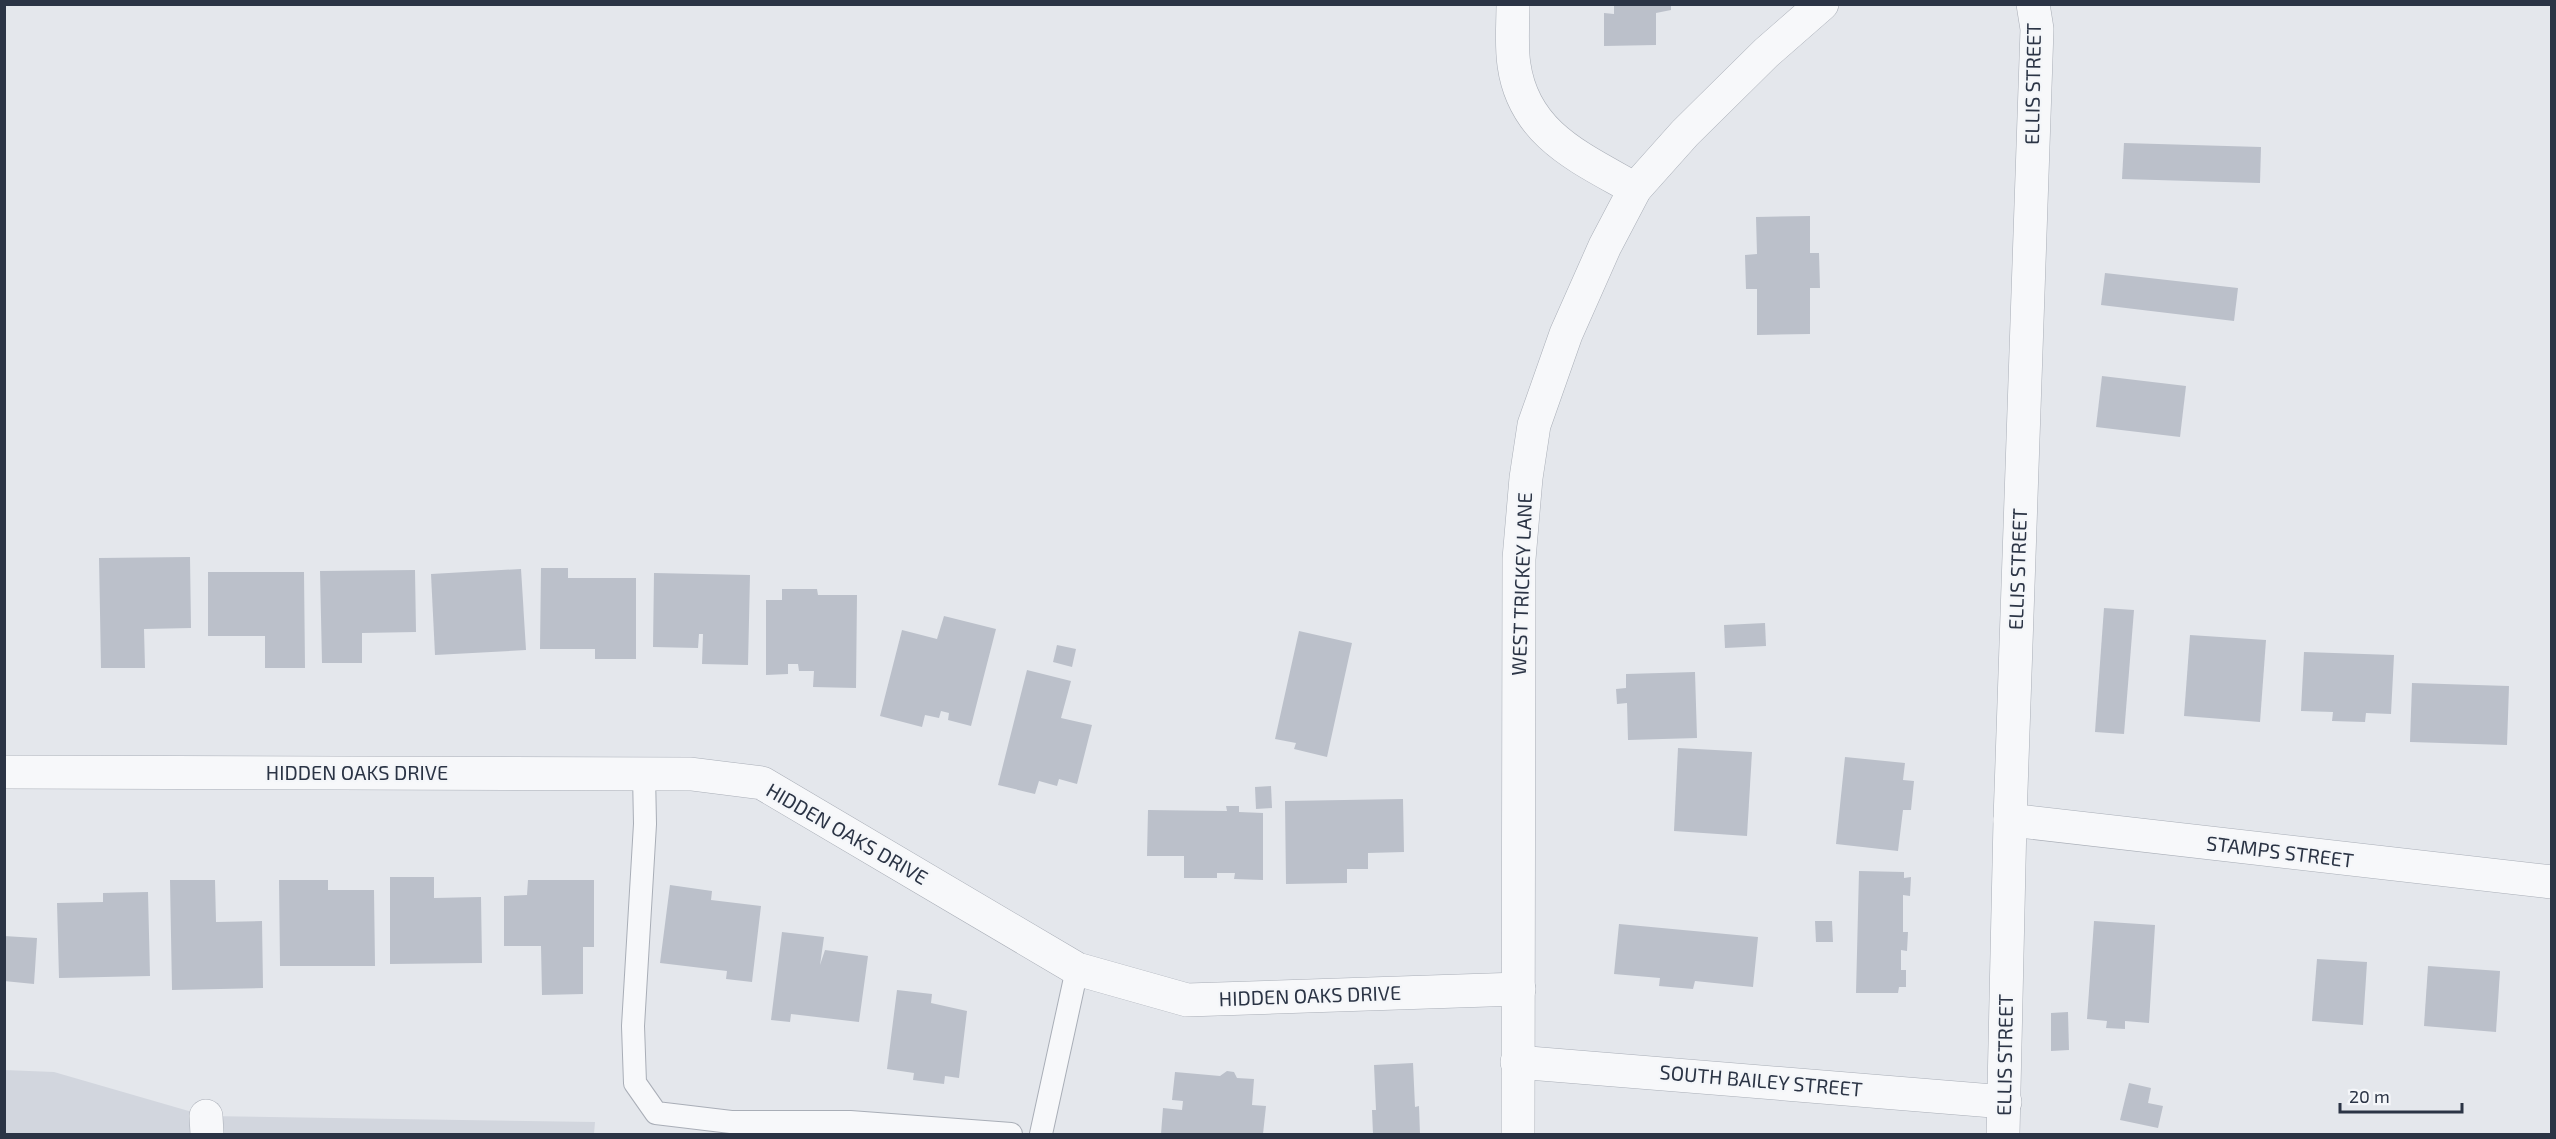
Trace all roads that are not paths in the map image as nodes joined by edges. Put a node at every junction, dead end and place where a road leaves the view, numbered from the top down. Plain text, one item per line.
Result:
1 (1513, 4) edge
2 (1822, 4) edge
3 (2032, 4) edge
4 (1635, 189) junction
5 (4, 772) edge
6 (644, 774) junction
7 (2010, 820) junction
8 (2552, 882) edge
9 (1077, 969) junction
10 (1519, 989) junction
11 (1517, 1062) junction
12 (2005, 1101) junction
13 (1011, 1134) edge
14 (1041, 1134) edge
15 (1518, 1134) edge
16 (2003, 1134) edge

1 - 4 street
2 - 4 street, WEST TRICKEY LANE
3 - 7 street, ELLIS STREET
4 - 10 street, WEST TRICKEY LANE
5 - 6 street, HIDDEN OAKS DRIVE
6 - 9 street, HIDDEN OAKS DRIVE
6 - 13 lane
7 - 8 street, STAMPS STREET
7 - 12 street, ELLIS STREET
9 - 10 street, HIDDEN OAKS DRIVE
9 - 14 lane
10 - 11 street, WEST TRICKEY LANE
11 - 12 street, SOUTH BAILEY STREET
11 - 15 street, WEST TRICKEY LANE
12 - 16 street, ELLIS STREET

